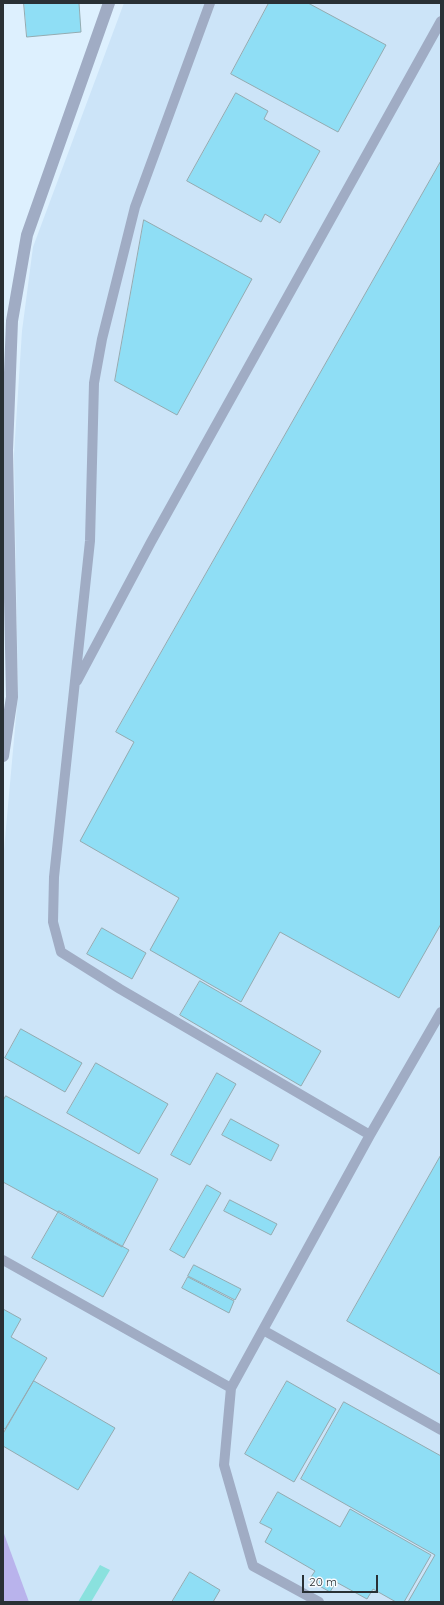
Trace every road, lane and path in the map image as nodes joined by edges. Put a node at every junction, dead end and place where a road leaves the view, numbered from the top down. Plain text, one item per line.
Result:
1 (109, 3) edge
2 (210, 3) edge
3 (441, 21) edge
4 (74, 686) junction
5 (3, 756) edge
6 (441, 1012) edge
7 (370, 1136) junction
8 (3, 1260) edge
9 (263, 1330) junction
10 (231, 1388) junction
11 (441, 1430) edge
12 (319, 1602) edge

1 - 5 street
2 - 4 lane
3 - 4 lane
4 - 7 lane
6 - 7 lane
7 - 9 lane
8 - 10 lane
9 - 10 lane
9 - 11 lane
10 - 12 lane

